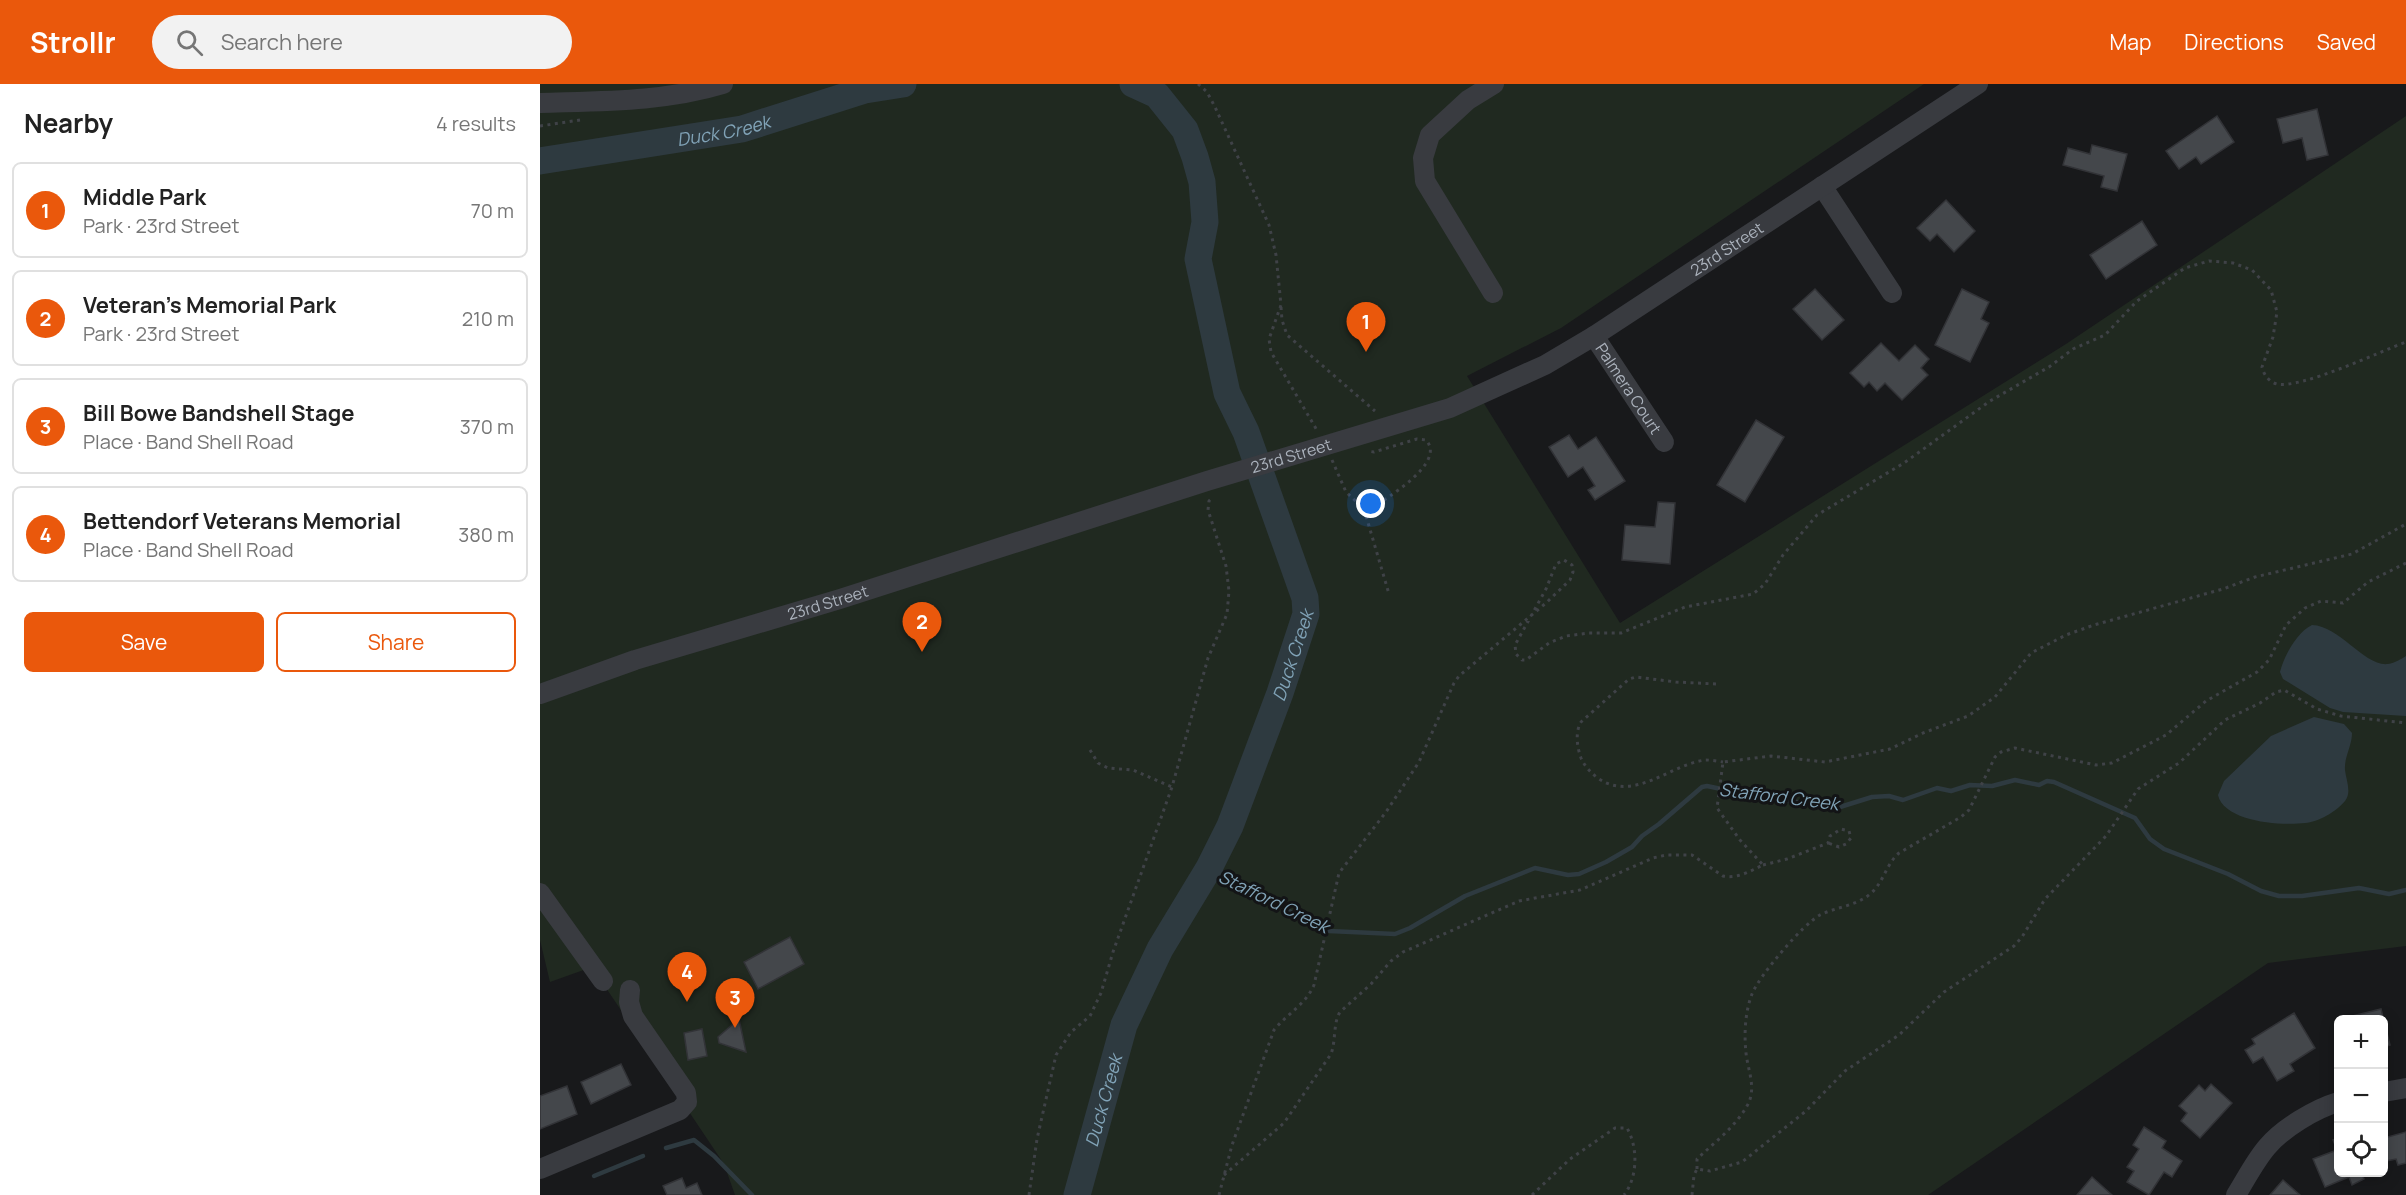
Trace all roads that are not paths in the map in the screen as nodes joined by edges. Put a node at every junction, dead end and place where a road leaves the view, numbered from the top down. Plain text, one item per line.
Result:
1 (723, 84) edge
2 (1494, 84) edge
3 (1978, 84) edge
4 (540, 103) edge
5 (1822, 186) junction
6 (1493, 293) dead end
7 (1892, 293) dead end
8 (1594, 336) junction
9 (1664, 442) dead end
10 (540, 694) edge
11 (540, 893) edge
12 (603, 981) dead end
13 (630, 990) dead end
14 (2406, 1088) edge
15 (2388, 1091) edge
16 (2334, 1103) edge
17 (540, 1169) edge
18 (2236, 1195) edge

1 - 4 street
2 - 6 street
3 - 5 street, 23rd Street
5 - 7 street
5 - 8 street, 23rd Street
8 - 9 street, Palmera Court
8 - 10 street, 23rd Street
11 - 12 street
13 - 17 street
14 - 15 street
16 - 18 street

